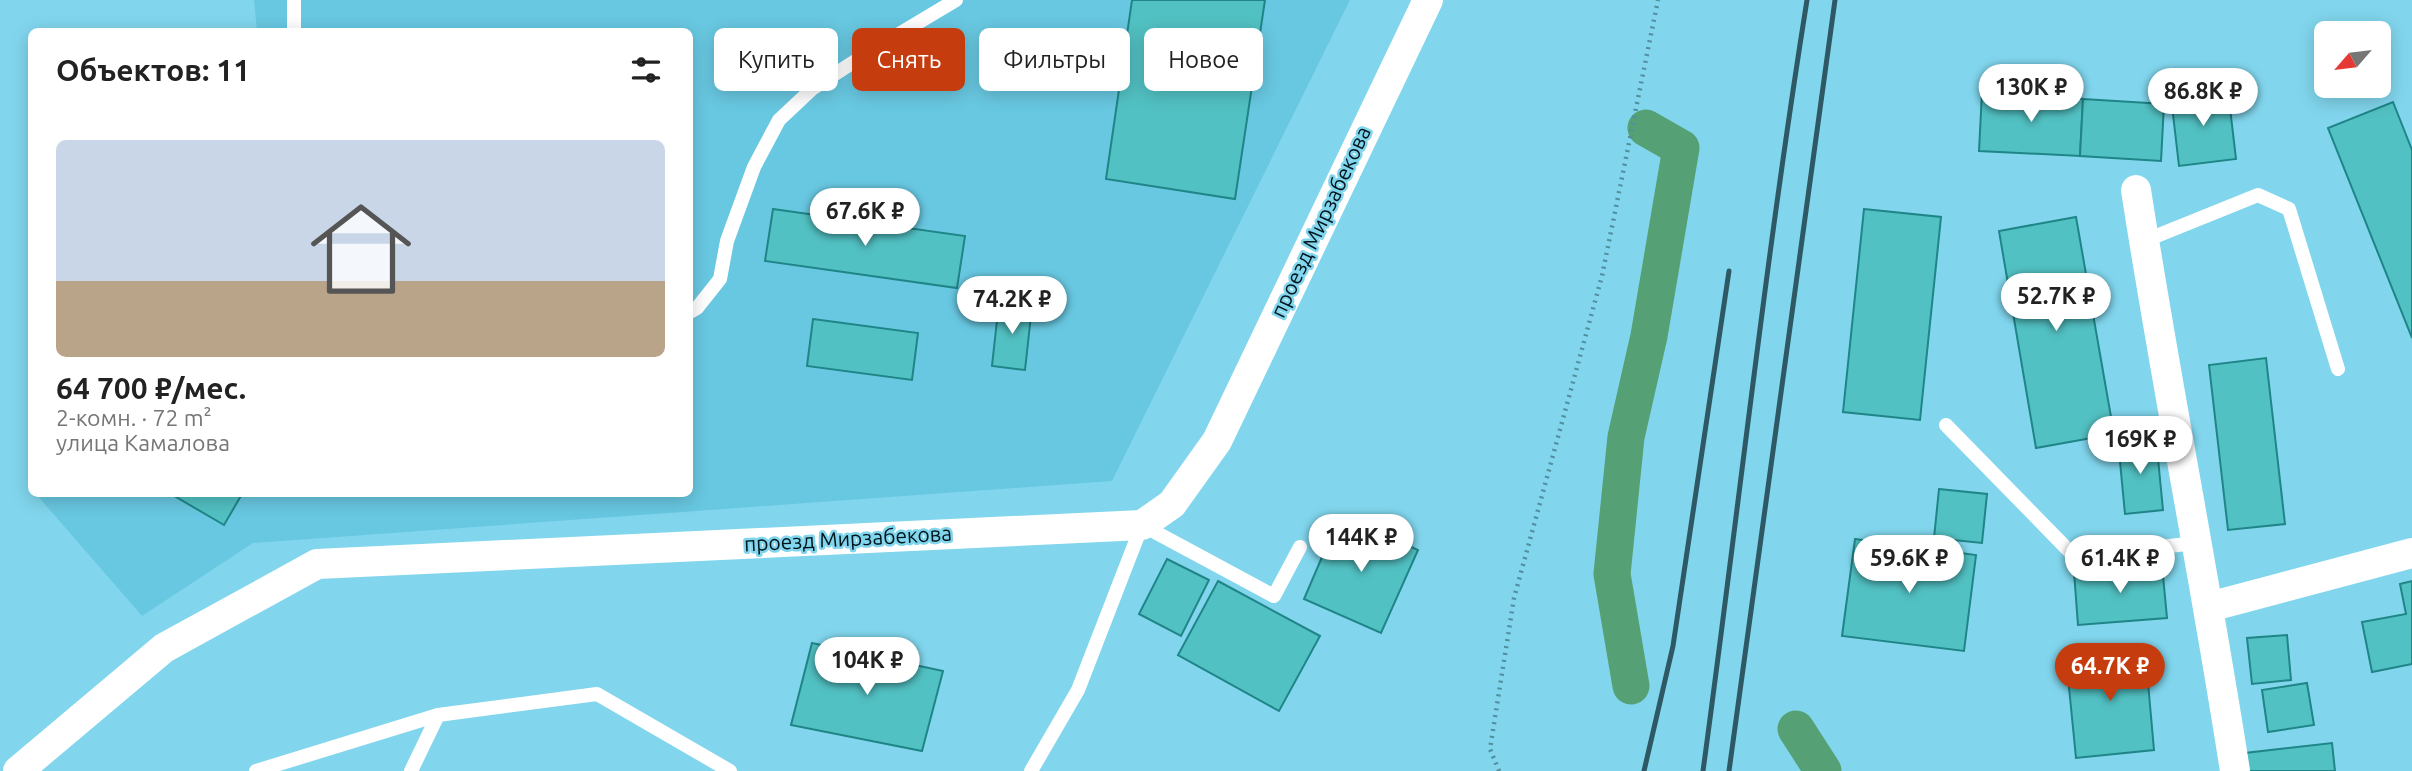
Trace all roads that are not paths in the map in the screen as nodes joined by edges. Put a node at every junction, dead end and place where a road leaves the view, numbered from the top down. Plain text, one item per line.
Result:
1 (294, 0) edge
2 (957, 0) edge
3 (1428, 0) edge
4 (294, 28) edge
5 (2136, 190) dead end
6 (2144, 241) junction
7 (693, 310) edge
8 (2338, 369) dead end
9 (1946, 425) dead end
10 (1142, 525) junction
11 (2195, 542) junction
12 (1300, 547) dead end
13 (2412, 553) edge
14 (2209, 607) junction
15 (438, 715) junction
16 (18, 771) edge
17 (256, 771) edge
18 (411, 771) edge
19 (730, 771) edge
20 (1031, 771) edge
21 (2235, 771) edge

1 - 4 lane
2 - 7 lane
3 - 10 street, проезд Мирзабекова
5 - 6 street
6 - 8 lane
6 - 11 street
9 - 11 lane
10 - 12 lane
10 - 16 street, проезд Мирзабекова
10 - 20 lane
11 - 14 street
13 - 14 street
14 - 21 street
15 - 17 lane
15 - 18 lane
15 - 19 lane

